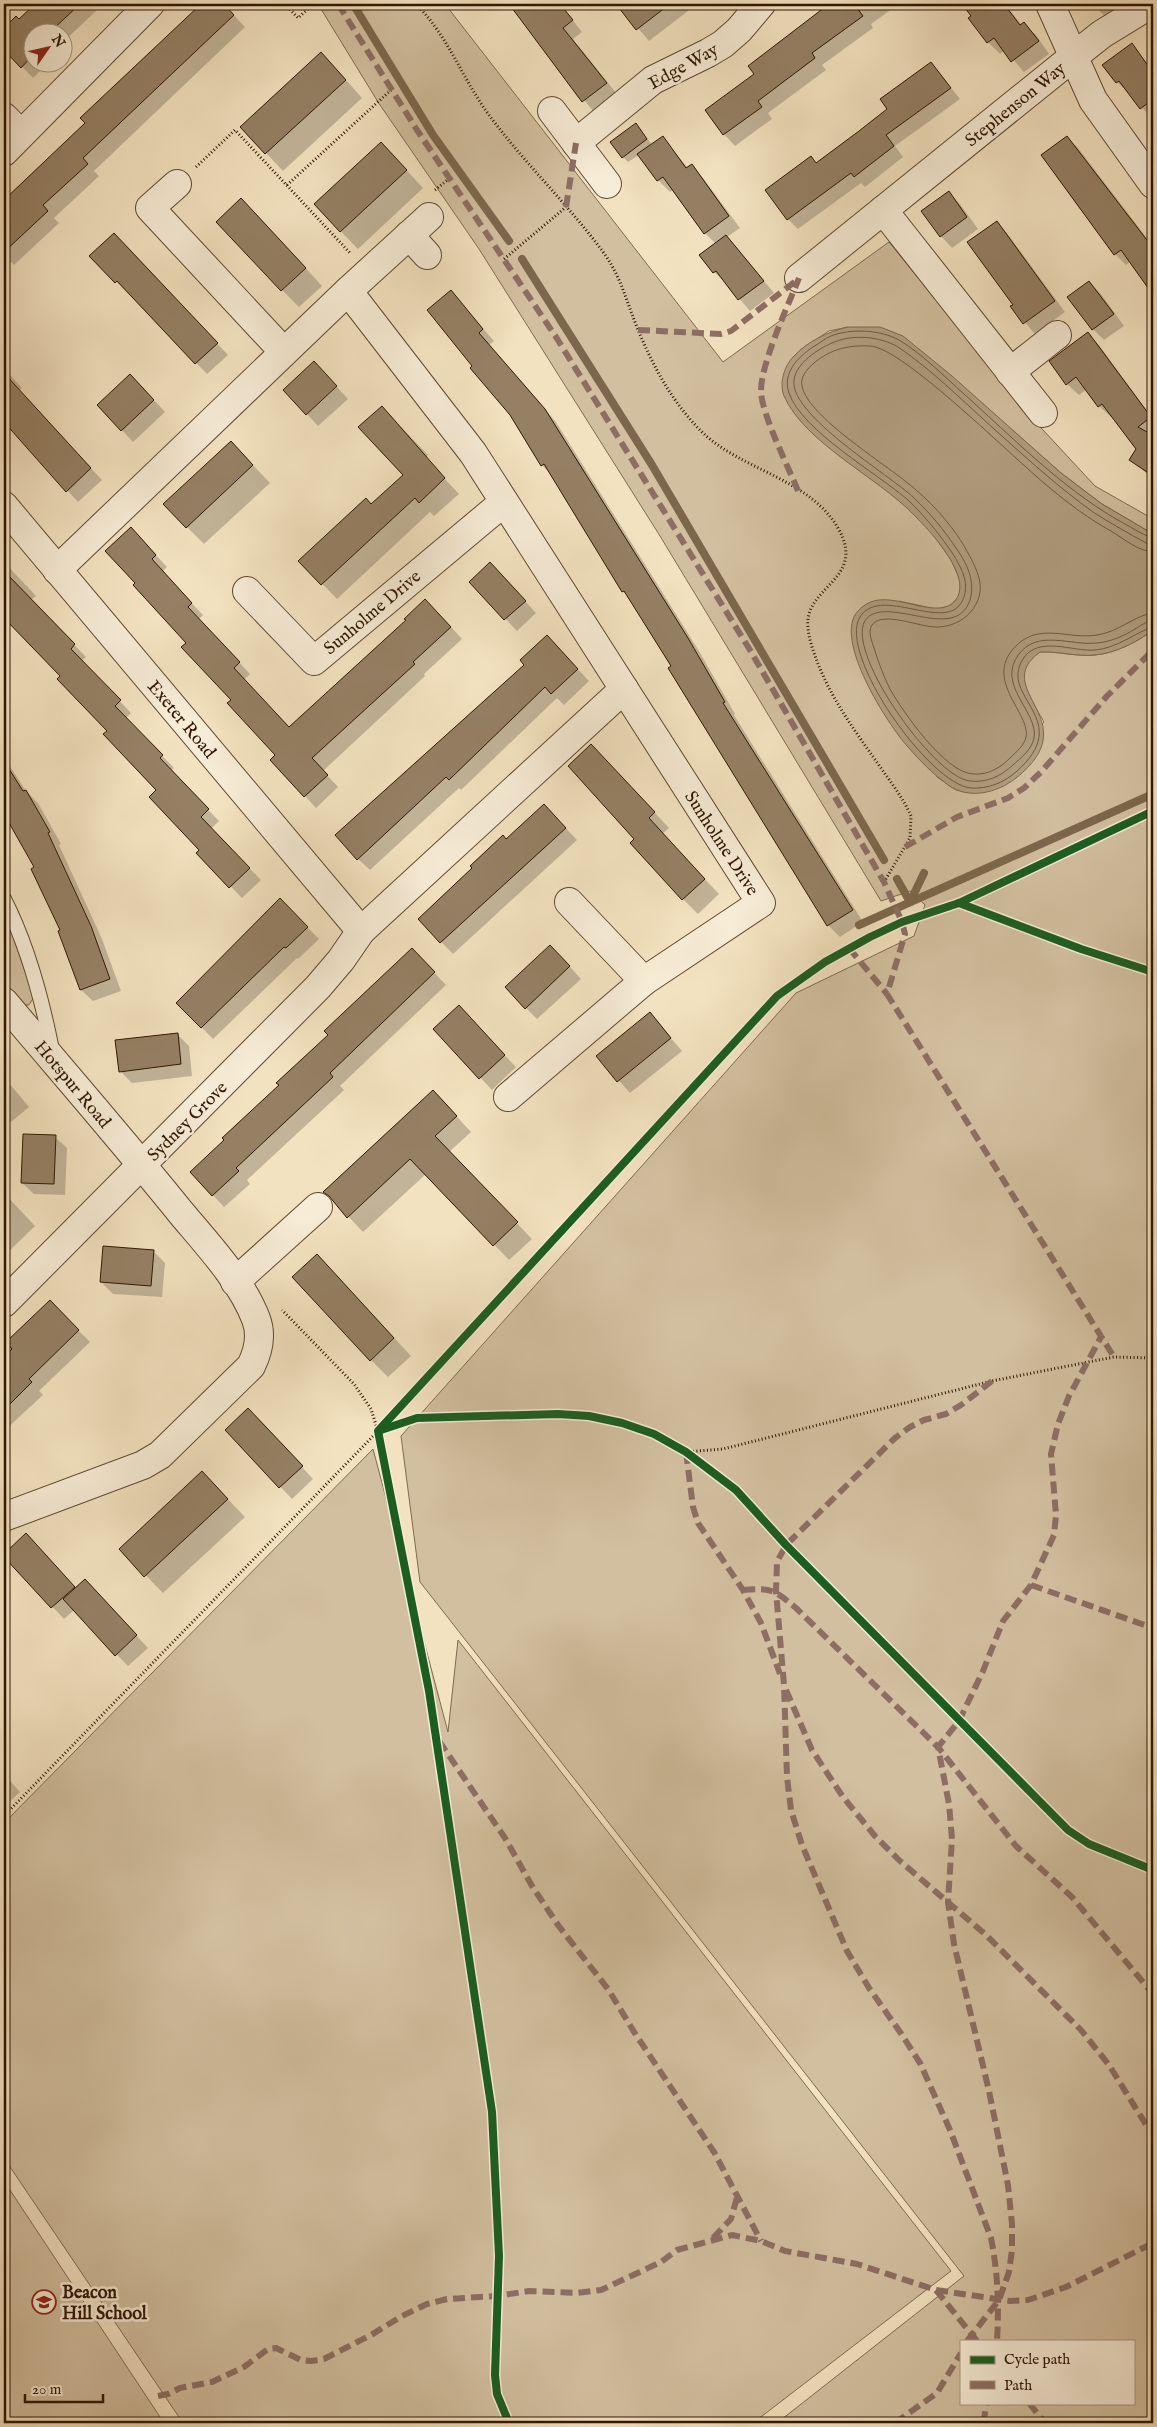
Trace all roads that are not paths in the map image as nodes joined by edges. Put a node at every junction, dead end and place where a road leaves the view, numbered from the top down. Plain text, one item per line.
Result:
1 (150, 4) edge
2 (761, 4) edge
3 (1050, 4) edge
4 (1151, 4) edge
5 (1073, 57) junction
6 (552, 111) dead end
7 (9, 134) edge
8 (576, 143) junction
9 (177, 184) road end
10 (607, 184) dead end
11 (1153, 184) edge
12 (883, 210) junction
13 (429, 216) dead end
14 (409, 235) junction
15 (427, 255) dead end
16 (799, 278) dead end
17 (348, 291) junction
18 (1057, 334) dead end
19 (284, 352) junction
20 (1010, 372) junction
21 (1043, 413) dead end
22 (504, 502) junction
23 (4, 506) edge
24 (57, 570) junction
25 (247, 591) dead end
26 (624, 690) junction
27 (4, 899) edge
28 (569, 902) dead end
29 (361, 931) junction
30 (644, 981) junction
31 (4, 1002) edge
32 (54, 1061) junction
33 (508, 1097) dead end
34 (143, 1165) junction
35 (318, 1207) dead end
36 (235, 1282) junction
37 (4, 1303) edge
38 (4, 1517) edge

1 - 7 street
2 - 8 street, Edge Way
3 - 5 street
4 - 5 street, Stephenson Way
5 - 11 street
5 - 12 street, Stephenson Way
6 - 8 street
8 - 10 street
9 - 19 street
12 - 16 street, Stephenson Way
12 - 20 street
13 - 14 street
14 - 15 street
14 - 17 street
17 - 19 street
17 - 22 street, Sunholme Drive
18 - 20 street
19 - 24 street
20 - 21 street
22 - 25 street, Sunholme Drive
22 - 26 street, Sunholme Drive
23 - 24 street, Exeter Road
24 - 29 street, Exeter Road
26 - 29 street
26 - 30 street, Sunholme Drive
27 - 32 lane
28 - 30 street
29 - 34 street, Sydney Grove
30 - 33 street, Sunholme Drive
31 - 32 street, Hotspur Road
32 - 34 street, Hotspur Road
34 - 36 street, Hotspur Road
34 - 37 street, Sydney Grove
35 - 36 street
36 - 38 street, Hotspur Road

